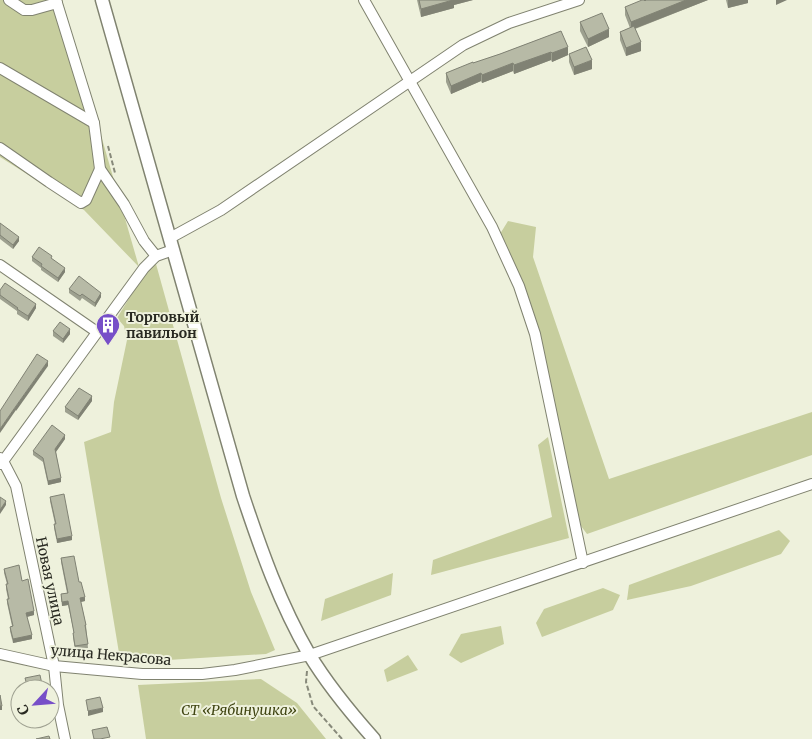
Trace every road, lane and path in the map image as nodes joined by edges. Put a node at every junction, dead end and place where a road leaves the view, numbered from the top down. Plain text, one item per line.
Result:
1 (10, 0) edge
2 (102, 0) edge
3 (364, 0) edge
4 (579, 0) edge
5 (56, 1) edge
6 (0, 68) edge
7 (410, 81) junction
8 (94, 123) junction
9 (0, 148) edge
10 (100, 169) junction
11 (172, 244) junction
12 (156, 256) junction
13 (0, 265) edge
14 (97, 332) junction
15 (1, 461) edge
16 (812, 484) edge
17 (583, 563) junction
18 (0, 654) edge
19 (310, 655) junction
20 (54, 666) junction
21 (66, 739) edge
22 (342, 739) edge
23 (374, 739) edge

1 - 5 street
2 - 11 main road
3 - 7 street
4 - 7 street
5 - 8 street
6 - 8 street
7 - 11 street
7 - 17 street
8 - 10 street
9 - 10 street
10 - 12 street
11 - 12 street
11 - 19 main road
12 - 14 street
13 - 14 street
14 - 15 street
15 - 20 street, Новая улица
16 - 17 street, улица Некрасова
17 - 19 street, улица Некрасова
18 - 20 street, улица Некрасова
19 - 20 street, улица Некрасова
19 - 22 path
19 - 23 main road
20 - 21 street, Новая улица

